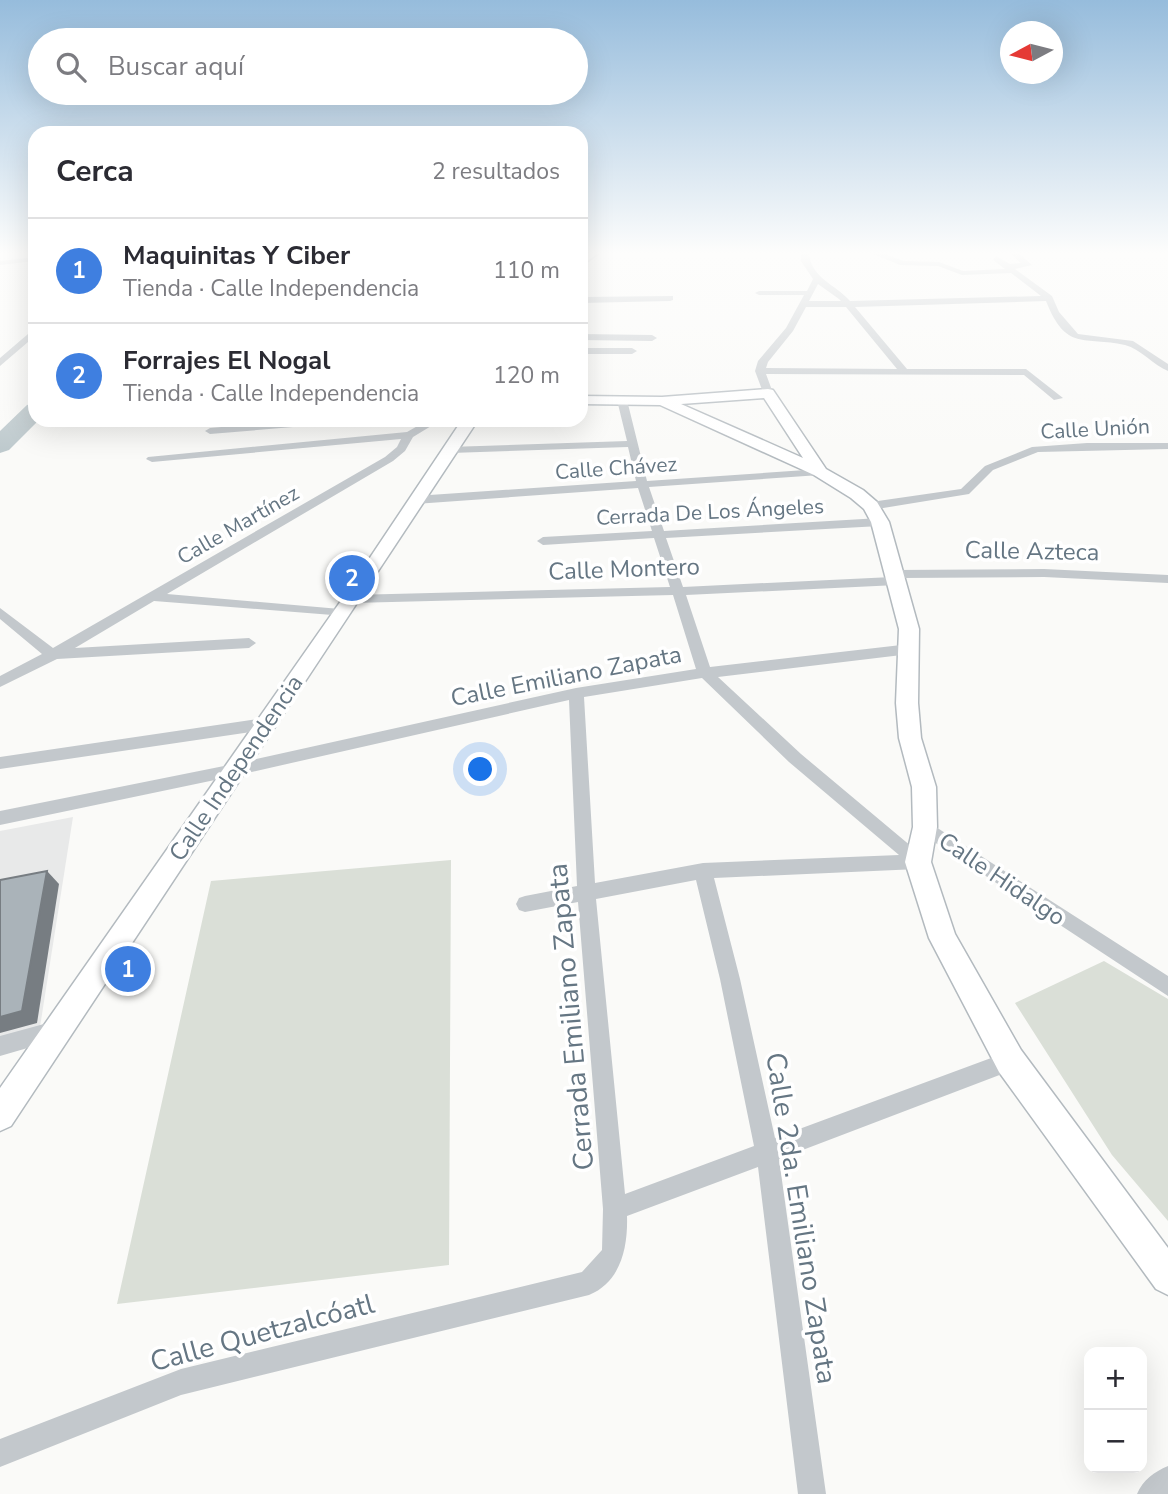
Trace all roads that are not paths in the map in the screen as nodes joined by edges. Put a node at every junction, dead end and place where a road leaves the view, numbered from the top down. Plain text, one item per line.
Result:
1 (794, 321) edge
2 (863, 321) edge
3 (1062, 321) edge
4 (28, 337) edge
5 (588, 337) edge
6 (652, 338) dead end
7 (588, 351) edge
8 (632, 351) dead end
9 (0, 363) edge
10 (1168, 368) edge
11 (760, 371) junction
12 (906, 373) junction
13 (768, 393) junction
14 (1058, 398) dead end
15 (588, 400) edge
16 (622, 400) junction
17 (662, 401) junction
18 (258, 427) edge
19 (423, 427) edge
20 (465, 427) edge
21 (210, 431) dead end
22 (409, 435) junction
23 (632, 444) junction
24 (1168, 446) edge
25 (450, 450) junction
26 (152, 459) dead end
27 (820, 472) junction
28 (643, 486) junction
29 (415, 500) junction
30 (875, 514) junction
31 (661, 533) junction
32 (543, 541) dead end
33 (896, 578) junction
34 (1168, 579) edge
35 (678, 591) junction
36 (151, 597) junction
37 (346, 606) junction
38 (0, 612) edge
39 (249, 643) dead end
40 (911, 649) junction
41 (52, 654) junction
42 (705, 673) junction
43 (0, 682) edge
44 (576, 693) junction
45 (265, 724) junction
46 (0, 763) edge
47 (234, 770) junction
48 (0, 818) edge
49 (925, 827) junction
50 (918, 862) junction
51 (704, 871) junction
52 (586, 891) junction
53 (525, 904) dead end
54 (1168, 988) edge
55 (58, 1030) junction
56 (0, 1046) edge
57 (1010, 1061) junction
58 (0, 1115) edge
59 (767, 1153) junction
60 (615, 1209) junction
61 (1168, 1276) edge
62 (548, 1294) joint
63 (0, 1453) edge
64 (1168, 1480) edge
65 (812, 1494) edge
66 (1151, 1494) edge

1 - 11 street
2 - 12 street
3 - 10 street
4 - 9 street
5 - 6 street
7 - 8 street
11 - 12 street
11 - 13 street
12 - 14 street
13 - 17 main road
13 - 27 main road
15 - 16 main road
16 - 17 main road
16 - 23 street
17 - 27 main road
18 - 21 street
19 - 22 street, Calle Martínez
20 - 25 main road, Calle Independencia
22 - 26 street
22 - 36 street, Calle Martínez
23 - 25 street
23 - 28 street
24 - 30 street, Calle Unión
25 - 29 main road, Calle Independencia
27 - 28 street, Calle Chávez
27 - 30 main road
28 - 29 street, Calle Chávez
28 - 31 street
29 - 37 main road, Calle Independencia
30 - 31 street, Cerrada De Los Ángeles
30 - 33 main road, Calle Hidalgo
31 - 32 street, Cerrada De Los Ángeles
31 - 35 street
33 - 34 street, Calle Azteca
33 - 35 street, Calle Montero
33 - 40 main road, Calle Hidalgo
35 - 37 street, Calle Montero
35 - 42 street
36 - 37 street, Calle Montero
36 - 41 street, Calle Martínez
37 - 45 main road, Calle Independencia
38 - 41 street
39 - 41 street
40 - 42 street, Calle Emiliano Zapata
40 - 49 main road, Calle Hidalgo
41 - 43 street, Calle Martínez
42 - 44 street, Calle Emiliano Zapata
42 - 50 street
44 - 47 street, Calle Emiliano Zapata
44 - 52 street, Cerrada Emiliano Zapata
45 - 46 street
45 - 47 main road, Calle Independencia
47 - 48 street, Calle Emiliano Zapata
47 - 55 main road, Calle Independencia
49 - 50 main road
49 - 54 street, Calle Hidalgo
50 - 51 street
50 - 57 main road
51 - 52 street
51 - 59 street, Calle 2da. Emiliano Zapata
52 - 53 street
52 - 60 street, Cerrada Emiliano Zapata
55 - 56 street
55 - 58 main road, Calle Independencia
57 - 59 street
57 - 61 main road
59 - 60 street
59 - 65 street, Calle 2da. Emiliano Zapata
60 - 62 street, Cerrada Emiliano Zapata
62 - 63 street, Calle Quetzalcóatl
64 - 66 street

